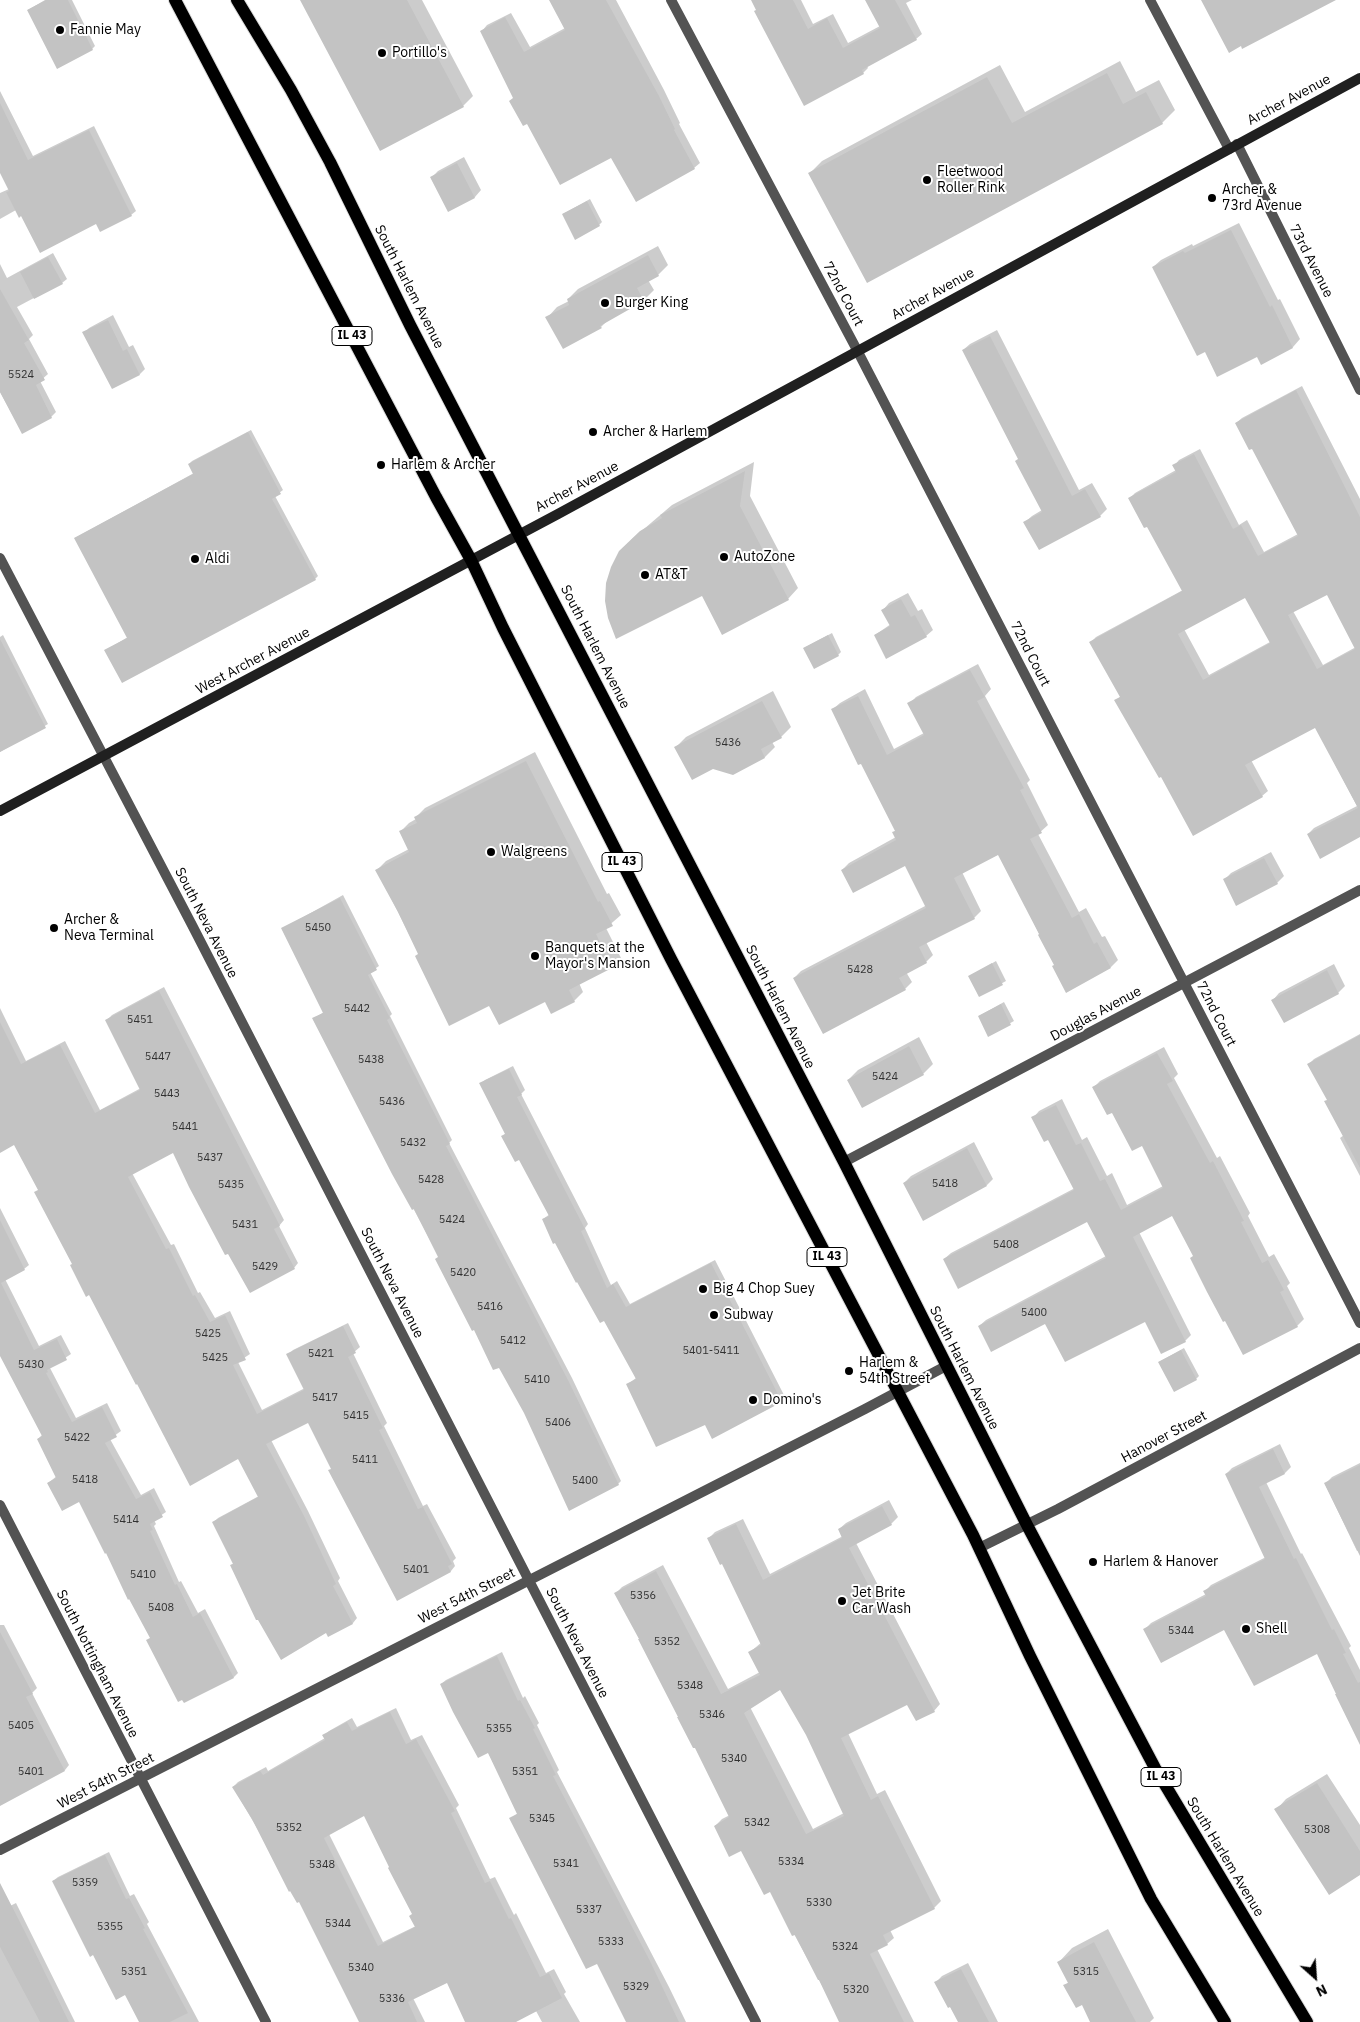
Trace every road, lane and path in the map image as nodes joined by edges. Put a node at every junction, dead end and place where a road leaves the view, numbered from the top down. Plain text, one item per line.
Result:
1 (175, 0) edge
2 (237, 0) edge
3 (671, 0) edge
4 (1150, 0) edge
5 (1360, 78) edge
6 (1233, 146) junction
7 (857, 350) junction
8 (1360, 390) edge
9 (519, 533) junction
10 (0, 558) edge
11 (471, 560) junction
12 (104, 756) junction
13 (0, 811) edge
14 (1360, 890) edge
15 (1184, 983) junction
16 (844, 1162) junction
17 (1360, 1323) edge
18 (1360, 1348) edge
19 (946, 1366) junction
20 (897, 1392) junction
21 (0, 1505) edge
22 (1027, 1525) junction
23 (979, 1548) junction
24 (529, 1580) junction
25 (141, 1778) junction
26 (0, 1850) edge
27 (266, 2022) edge
28 (756, 2022) edge
29 (1225, 2022) edge
30 (1307, 2022) edge

1 - 11 main road, IL 43
2 - 9 main road, South Harlem Avenue / IL 43
3 - 7 street, 72nd Court
4 - 6 street, 73rd Avenue
5 - 6 main road, Archer Avenue
6 - 7 main road, Archer Avenue
6 - 8 street, 73rd Avenue
7 - 9 main road, Archer Avenue
7 - 15 street, 72nd Court
9 - 11 main road, West Archer Avenue
9 - 16 main road, South Harlem Avenue / IL 43
10 - 12 street, South Neva Avenue
11 - 12 main road, West Archer Avenue
11 - 20 main road, IL 43
12 - 13 main road, West Archer Avenue
12 - 24 street, South Neva Avenue
14 - 15 street, Douglas Avenue
15 - 16 street, Douglas Avenue
15 - 17 street, 72nd Court
16 - 19 main road, South Harlem Avenue / IL 43
18 - 22 street, Hanover Street
19 - 20 street, West 54th Street
19 - 22 main road, South Harlem Avenue / IL 43
20 - 23 main road, IL 43
20 - 24 street, West 54th Street
21 - 25 street, South Nottingham Avenue
22 - 23 street, Hanover Street
22 - 30 main road, South Harlem Avenue / IL 43
23 - 29 main road, IL 43
24 - 25 street, West 54th Street
24 - 28 street, South Neva Avenue
25 - 26 street, West 54th Street
25 - 27 street, South Nottingham Avenue

